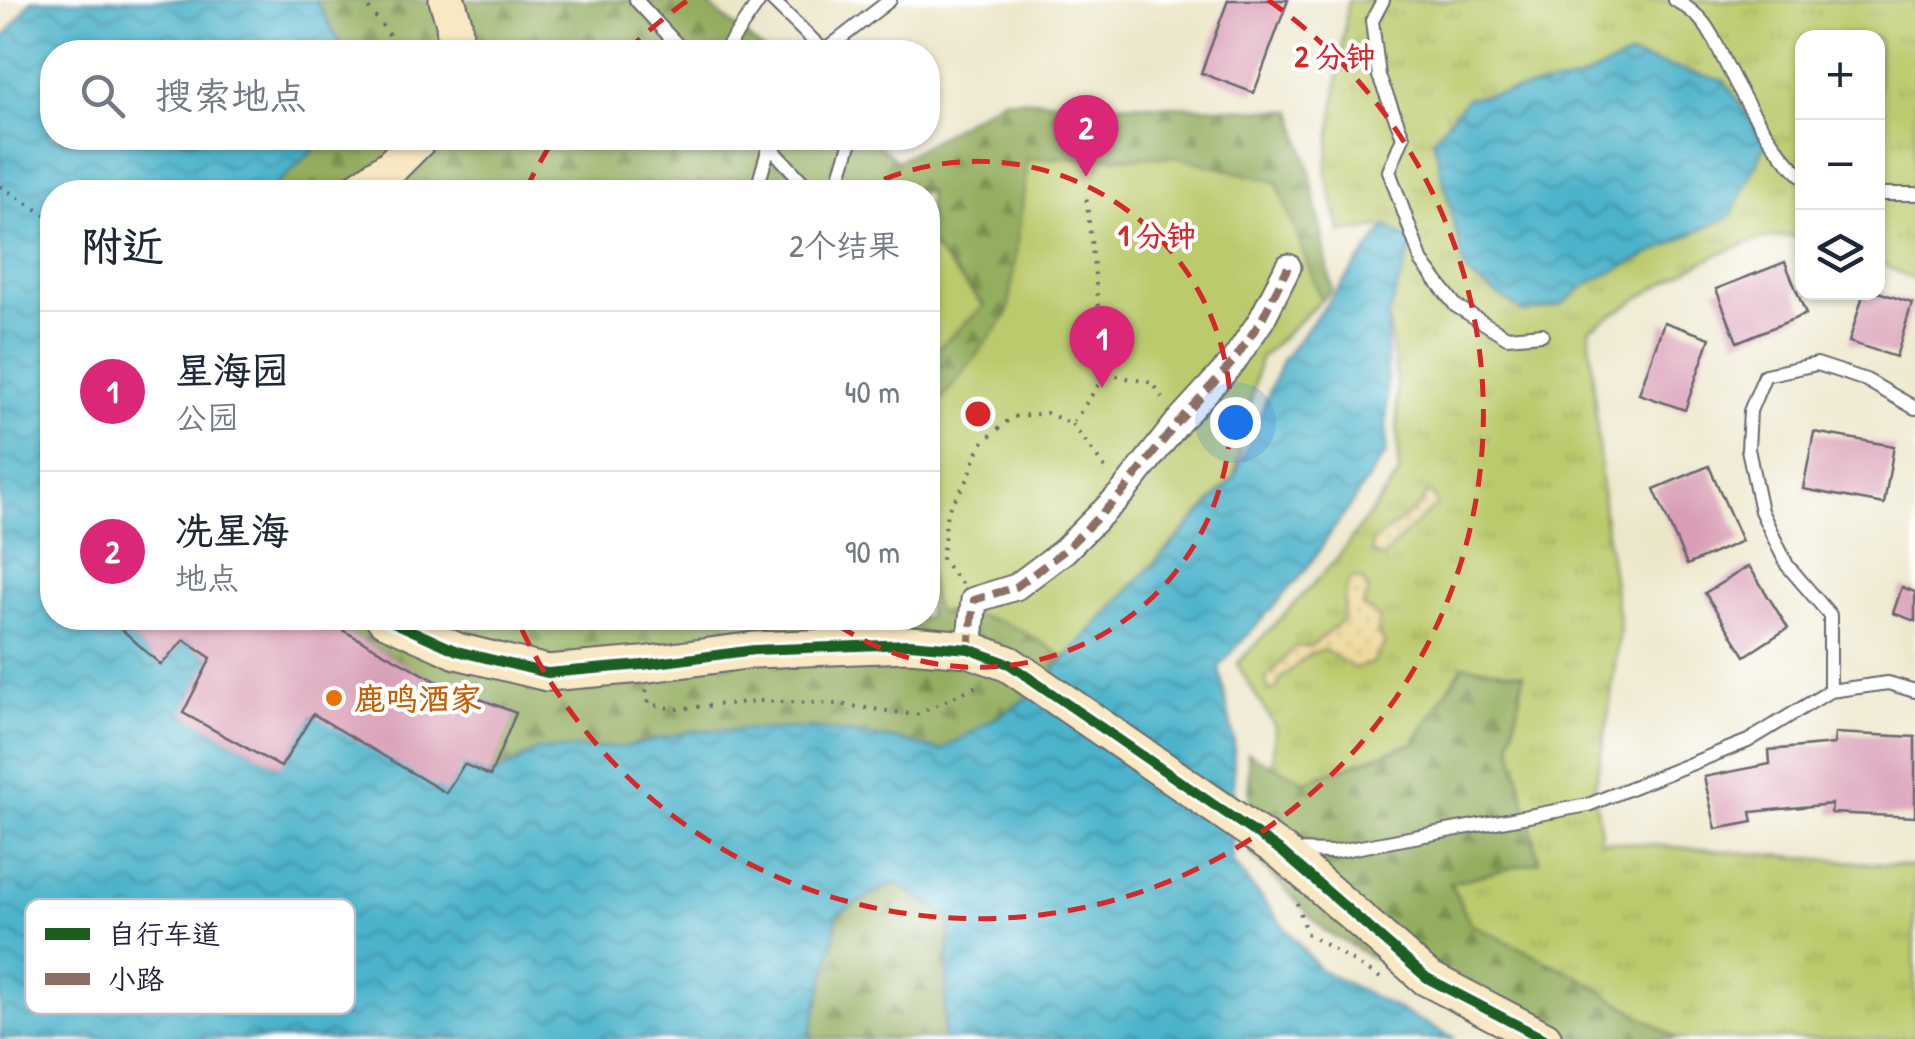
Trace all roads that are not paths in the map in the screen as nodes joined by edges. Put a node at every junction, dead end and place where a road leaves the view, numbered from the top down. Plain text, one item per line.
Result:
1 (447, 0) edge
2 (636, 0) edge
3 (760, 0) edge
4 (772, 0) edge
5 (890, 0) edge
6 (1383, 0) edge
7 (1676, 0) edge
8 (455, 40) edge
9 (673, 40) edge
10 (732, 40) edge
11 (812, 40) edge
12 (839, 40) edge
13 (408, 150) edge
14 (766, 150) edge
15 (776, 150) edge
16 (848, 150) edge
17 (1795, 168) edge
18 (372, 180) edge
19 (759, 180) edge
20 (802, 180) edge
21 (840, 180) edge
22 (1885, 194) edge
23 (1915, 194) edge
24 (1288, 267) dead end
25 (1542, 334) dead end
26 (1915, 408) edge
27 (411, 630) edge
28 (969, 649) junction
29 (1915, 690) edge
30 (1830, 691) junction
31 (1281, 851) junction
32 (1544, 1039) edge

1 - 8 street
2 - 9 lane
3 - 10 lane
4 - 11 lane
5 - 12 lane
6 - 25 lane
7 - 17 lane
13 - 18 street
14 - 19 lane
15 - 20 lane
16 - 21 lane
22 - 23 lane
24 - 28 street
26 - 30 lane
27 - 28 street
28 - 31 street
29 - 30 lane
30 - 31 lane
31 - 32 street

